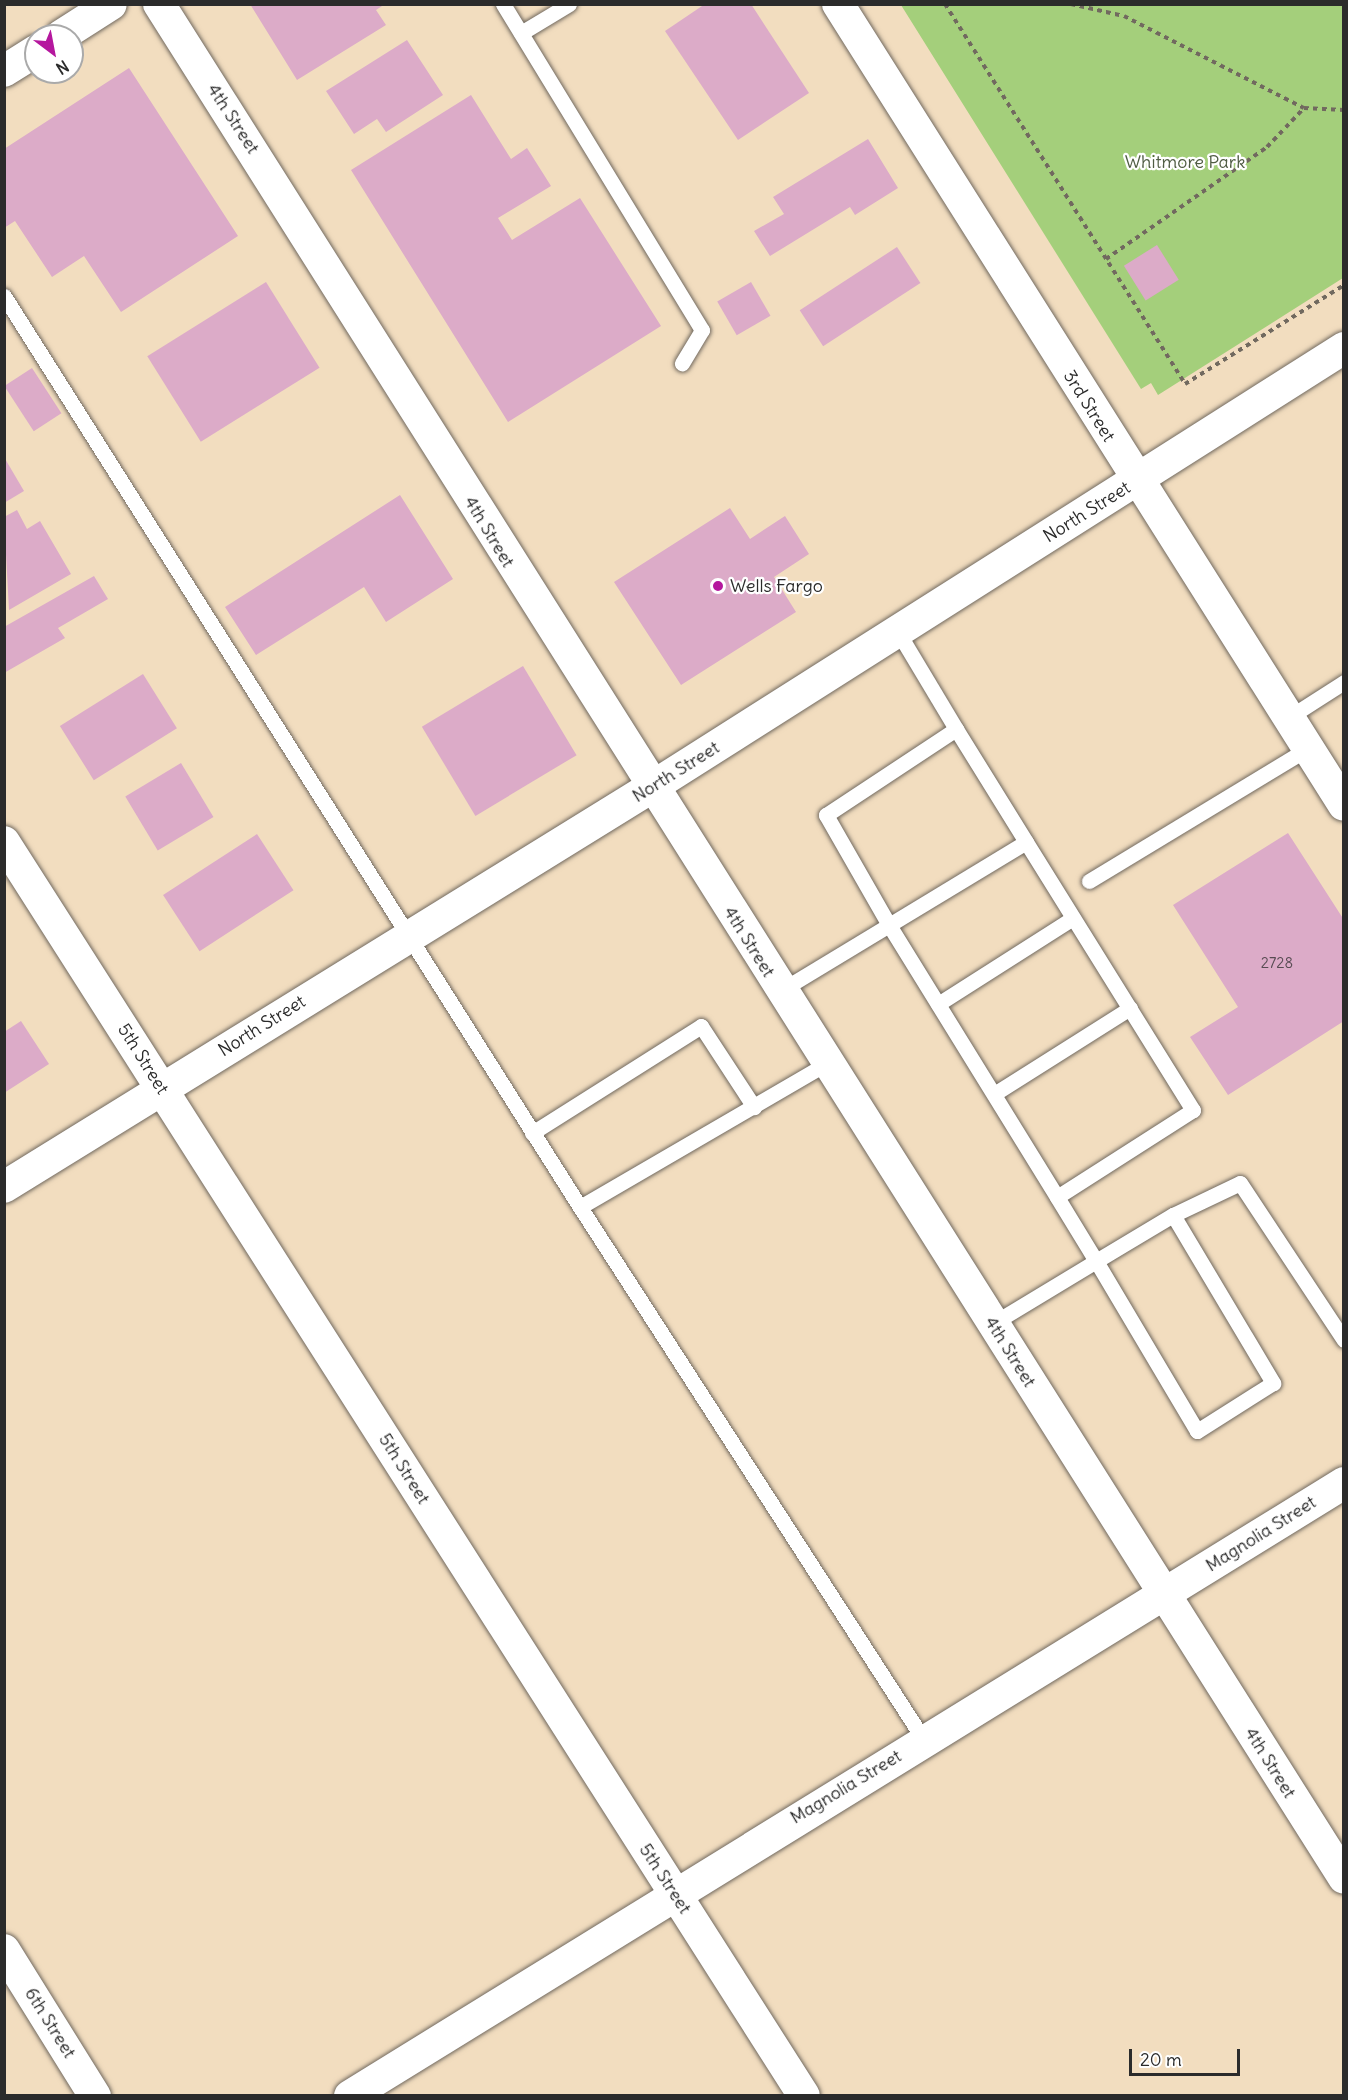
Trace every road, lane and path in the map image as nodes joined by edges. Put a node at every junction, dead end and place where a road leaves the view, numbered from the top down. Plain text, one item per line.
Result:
1 (111, 4) edge
2 (159, 4) edge
3 (503, 4) edge
4 (569, 4) edge
5 (838, 4) edge
6 (945, 4) edge
7 (1071, 4) edge
8 (80, 24) edge
9 (521, 33) junction
10 (24, 58) edge
11 (4, 71) edge
12 (1304, 108) junction
13 (1344, 110) edge
14 (1106, 259) junction
15 (1344, 285) edge
16 (4, 296) edge
17 (1344, 348) edge
18 (682, 363) dead end
19 (1135, 481) junction
20 (898, 632) junction
21 (1344, 682) edge
22 (1288, 718) junction
23 (956, 729) junction
24 (1307, 749) junction
25 (652, 787) junction
26 (1344, 805) edge
27 (4, 842) edge
28 (1026, 842) junction
29 (1089, 881) dead end
30 (1074, 918) junction
31 (889, 925) junction
32 (407, 936) junction
33 (780, 991) junction
34 (938, 1004) junction
35 (1130, 1008) junction
36 (826, 1064) junction
37 (161, 1088) junction
38 (994, 1094) junction
39 (754, 1107) junction
40 (532, 1133) junction
41 (4, 1187) edge
42 (1057, 1197) junction
43 (580, 1207) junction
44 (1173, 1215) junction
45 (1096, 1261) junction
46 (992, 1324) junction
47 (1344, 1340) edge
48 (1344, 1482) edge
49 (1164, 1595) junction
50 (924, 1740) junction
51 (1344, 1878) edge
52 (673, 1892) junction
53 (4, 1950) edge
54 (95, 2096) edge
55 (350, 2096) edge
56 (804, 2096) edge

1 - 8 street
2 - 25 street, 4th Street
3 - 9 lane
4 - 9 lane
5 - 19 street, 3rd Street
6 - 14 path
7 - 12 path
9 - 18 lane
10 - 11 street
12 - 13 path
12 - 14 path
14 - 15 path
16 - 32 lane
17 - 19 street, North Street
19 - 20 street, North Street
19 - 22 street, 3rd Street
20 - 23 lane
20 - 25 street, North Street
21 - 22 lane
22 - 24 street, 3rd Street
23 - 28 lane
23 - 31 lane
24 - 26 street, 3rd Street
24 - 29 lane
25 - 32 street, North Street
25 - 33 street, 4th Street
27 - 37 street, 5th Street
28 - 30 lane
28 - 31 lane
30 - 34 lane
30 - 35 lane
31 - 33 lane
31 - 34 lane
32 - 37 street, North Street
32 - 40 lane
33 - 36 street, 4th Street
34 - 38 lane
35 - 38 lane
35 - 42 lane
36 - 39 lane
36 - 46 street, 4th Street
37 - 41 street, North Street
37 - 52 street, 5th Street
38 - 42 lane
39 - 40 lane
39 - 43 lane
40 - 43 lane
42 - 45 lane
43 - 50 lane
44 - 45 lane
44 - 45 lane
44 - 47 lane
45 - 46 lane
46 - 49 street, 4th Street
48 - 49 street, Magnolia Street
49 - 50 street, Magnolia Street
49 - 51 street, 4th Street
50 - 52 street, Magnolia Street
52 - 55 street, Magnolia Street
52 - 56 street, 5th Street
53 - 54 street, 6th Street

